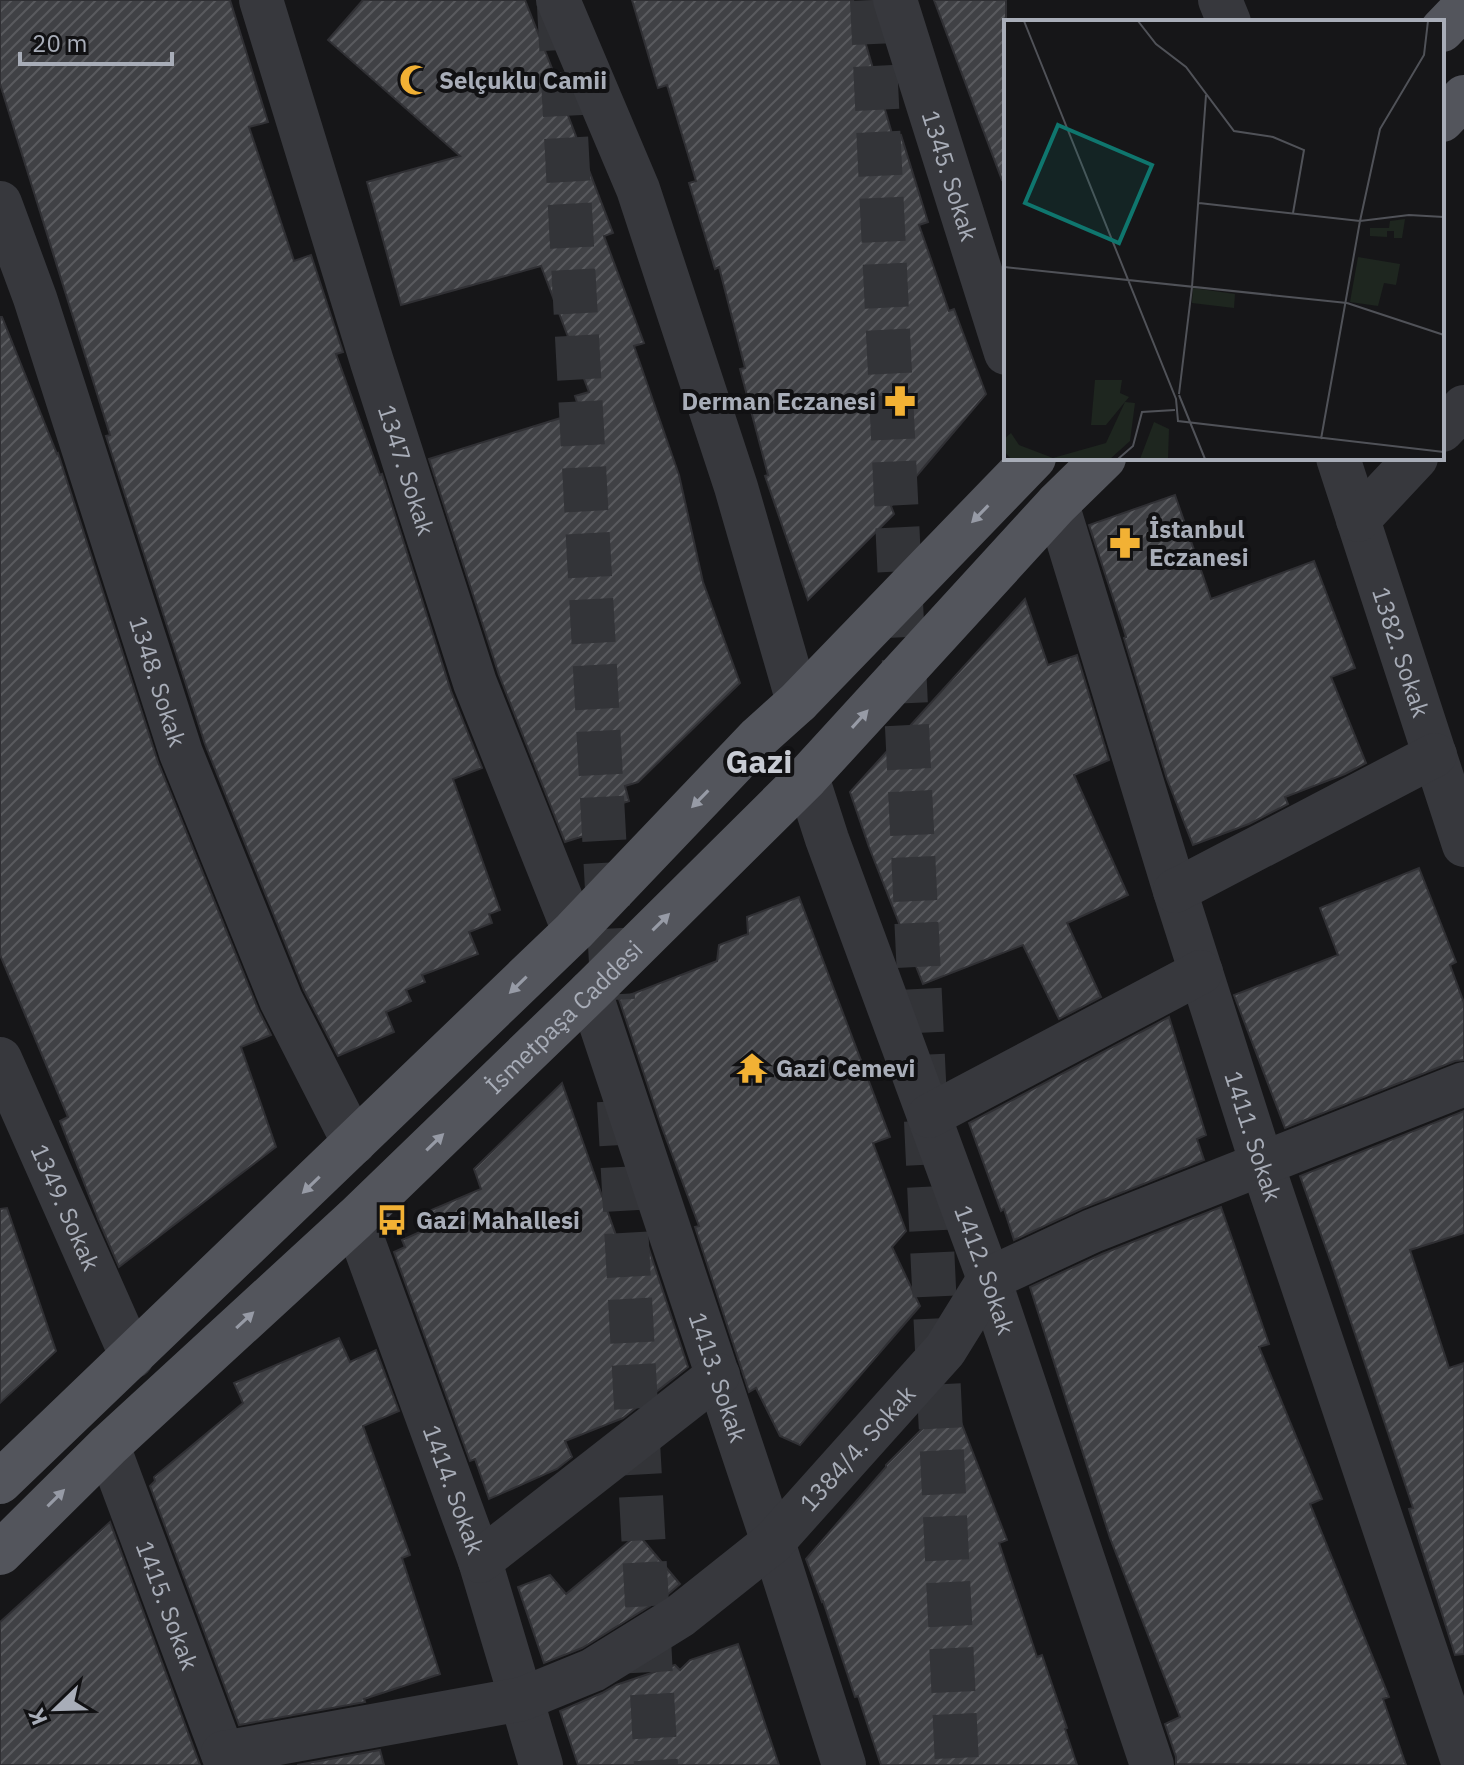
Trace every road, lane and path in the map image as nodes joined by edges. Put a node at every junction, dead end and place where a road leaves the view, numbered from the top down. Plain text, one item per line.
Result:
1 (261, 0) edge
2 (558, 0) edge
3 (895, 0) edge
4 (1220, 0) edge
5 (1464, 7) edge
6 (1228, 20) edge
7 (1444, 28) edge
8 (1464, 97) edge
9 (1444, 118) edge
10 (0, 203) edge
11 (1004, 347) edge
12 (1464, 407) edge
13 (1444, 428) edge
14 (1035, 460) edge
15 (1038, 460) edge
16 (1102, 460) edge
17 (1339, 460) edge
18 (1414, 460) edge
19 (1057, 504) junction
20 (1358, 520) junction
21 (798, 702) junction
22 (1435, 755) junction
23 (807, 777) junction
24 (1464, 845) edge
25 (1175, 891) junction
26 (574, 931) junction
27 (1201, 972) junction
28 (590, 992) junction
29 (0, 1059) edge
30 (1464, 1084) edge
31 (929, 1116) junction
32 (354, 1143) junction
33 (1262, 1164) junction
34 (355, 1219) junction
35 (989, 1279) junction
36 (132, 1357) junction
37 (718, 1375) junction
38 (108, 1446) junction
39 (0, 1482) edge
40 (773, 1542) junction
41 (0, 1553) edge
42 (480, 1561) junction
43 (522, 1699) junction
44 (225, 1759) edge
45 (541, 1765) edge
46 (844, 1765) edge
47 (1152, 1765) edge
48 (1464, 1765) edge

1 - 26 street, 1347. Sokak
2 - 21 street
3 - 11 street, 1345. Sokak
4 - 6 street
5 - 7 main road
8 - 9 main road
10 - 32 street, 1348. Sokak
12 - 13 street
14 -> 21 main road
15 - 19 main road
16 - 19 main road, İsmetpaşa Caddesi
17 - 20 street, 1382. Sokak
18 - 20 street
23 -> 19 main road, İsmetpaşa Caddesi
19 - 25 street, 1411. Sokak
20 - 22 street, 1382. Sokak
21 -> 26 main road
22 - 24 street, 1382. Sokak
22 - 25 street
28 -> 23 main road, İsmetpaşa Caddesi
23 - 31 street, 1412. Sokak
25 - 27 street, 1411. Sokak
26 - 28 main road
26 -> 32 main road
27 - 31 street
27 - 33 street, 1411. Sokak
34 -> 28 main road, İsmetpaşa Caddesi
28 - 37 street, 1413. Sokak
29 - 36 street, 1349. Sokak
30 - 33 street
31 - 35 street, 1412. Sokak
32 -> 36 main road
33 - 35 street
33 - 48 street, 1411. Sokak
38 -> 34 main road, İsmetpaşa Caddesi
34 - 42 street, 1414. Sokak
35 - 40 street, 1384/4. Sokak
35 - 47 street, 1412. Sokak
36 - 39 main road
37 - 40 street, 1413. Sokak
37 - 42 street
41 -> 38 main road, İsmetpaşa Caddesi
38 - 44 street, 1415. Sokak
40 - 43 street, 1384/4. Sokak
40 - 46 street, 1413. Sokak
42 - 43 street, 1414. Sokak
43 - 44 street, 1384/4. Sokak
43 - 45 street, 1414. Sokak

